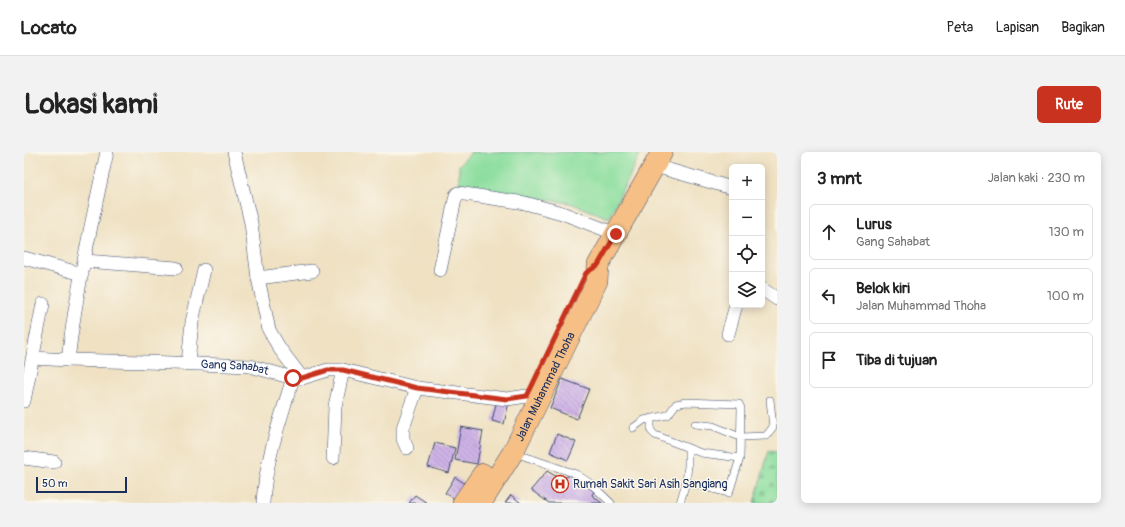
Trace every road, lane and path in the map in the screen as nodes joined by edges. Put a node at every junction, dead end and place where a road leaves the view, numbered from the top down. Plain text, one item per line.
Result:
1 (108, 152) edge
2 (234, 152) edge
3 (659, 159) edge
4 (729, 187) edge
5 (616, 234) junction
6 (24, 258) edge
7 (85, 261) junction
8 (598, 265) junction
9 (176, 268) dead end
10 (204, 270) dead end
11 (440, 270) dead end
12 (312, 271) dead end
13 (82, 274) junction
14 (258, 278) junction
15 (765, 291) edge
16 (777, 299) edge
17 (43, 304) dead end
18 (735, 308) edge
19 (728, 334) dead end
20 (33, 358) junction
21 (68, 360) junction
22 (188, 363) junction
23 (343, 370) junction
24 (298, 378) junction
25 (417, 388) junction
26 (527, 396) junction
27 (770, 400) dead end
28 (24, 401) edge
29 (651, 418) junction
30 (694, 424) dead end
31 (634, 428) dead end
32 (740, 437) junction
33 (407, 448) dead end
34 (688, 448) junction
35 (508, 449) junction
36 (24, 458) edge
37 (333, 458) dead end
38 (740, 458) junction
39 (54, 462) dead end
40 (686, 482) junction
41 (263, 503) edge
42 (463, 503) edge
43 (481, 503) edge
44 (612, 503) edge
45 (680, 503) edge

1 - 7 street
2 - 14 street
3 - 4 street
3 - 5 main road, Jalan Muhammad Thoha
5 - 8 main road, Jalan Muhammad Thoha
5 - 11 street
6 - 13 street
7 - 9 street
7 - 13 street
8 - 26 main road, Jalan Muhammad Thoha
8 - 35 main road, Jalan Muhammad Thoha
10 - 22 street
12 - 14 street
13 - 21 street
14 - 24 street
15 - 16 street
17 - 20 street
18 - 19 street
20 - 21 street, Gang Sahabat
20 - 28 street
21 - 22 street, Gang Sahabat
22 - 24 street, Gang Sahabat
23 - 24 street
23 - 25 street
23 - 37 street
24 - 41 street
25 - 26 street
25 - 33 street
26 - 35 main road, Jalan Muhammad Thoha
27 - 32 lane
29 - 31 lane
29 - 32 lane
29 - 34 lane
30 - 32 lane
32 - 38 lane
34 - 38 lane
34 - 40 lane
35 - 42 main road, Jalan Muhammad Thoha
35 - 43 main road, Jalan Muhammad Thoha
35 - 44 lane
36 - 39 street
38 - 40 lane
40 - 45 lane

